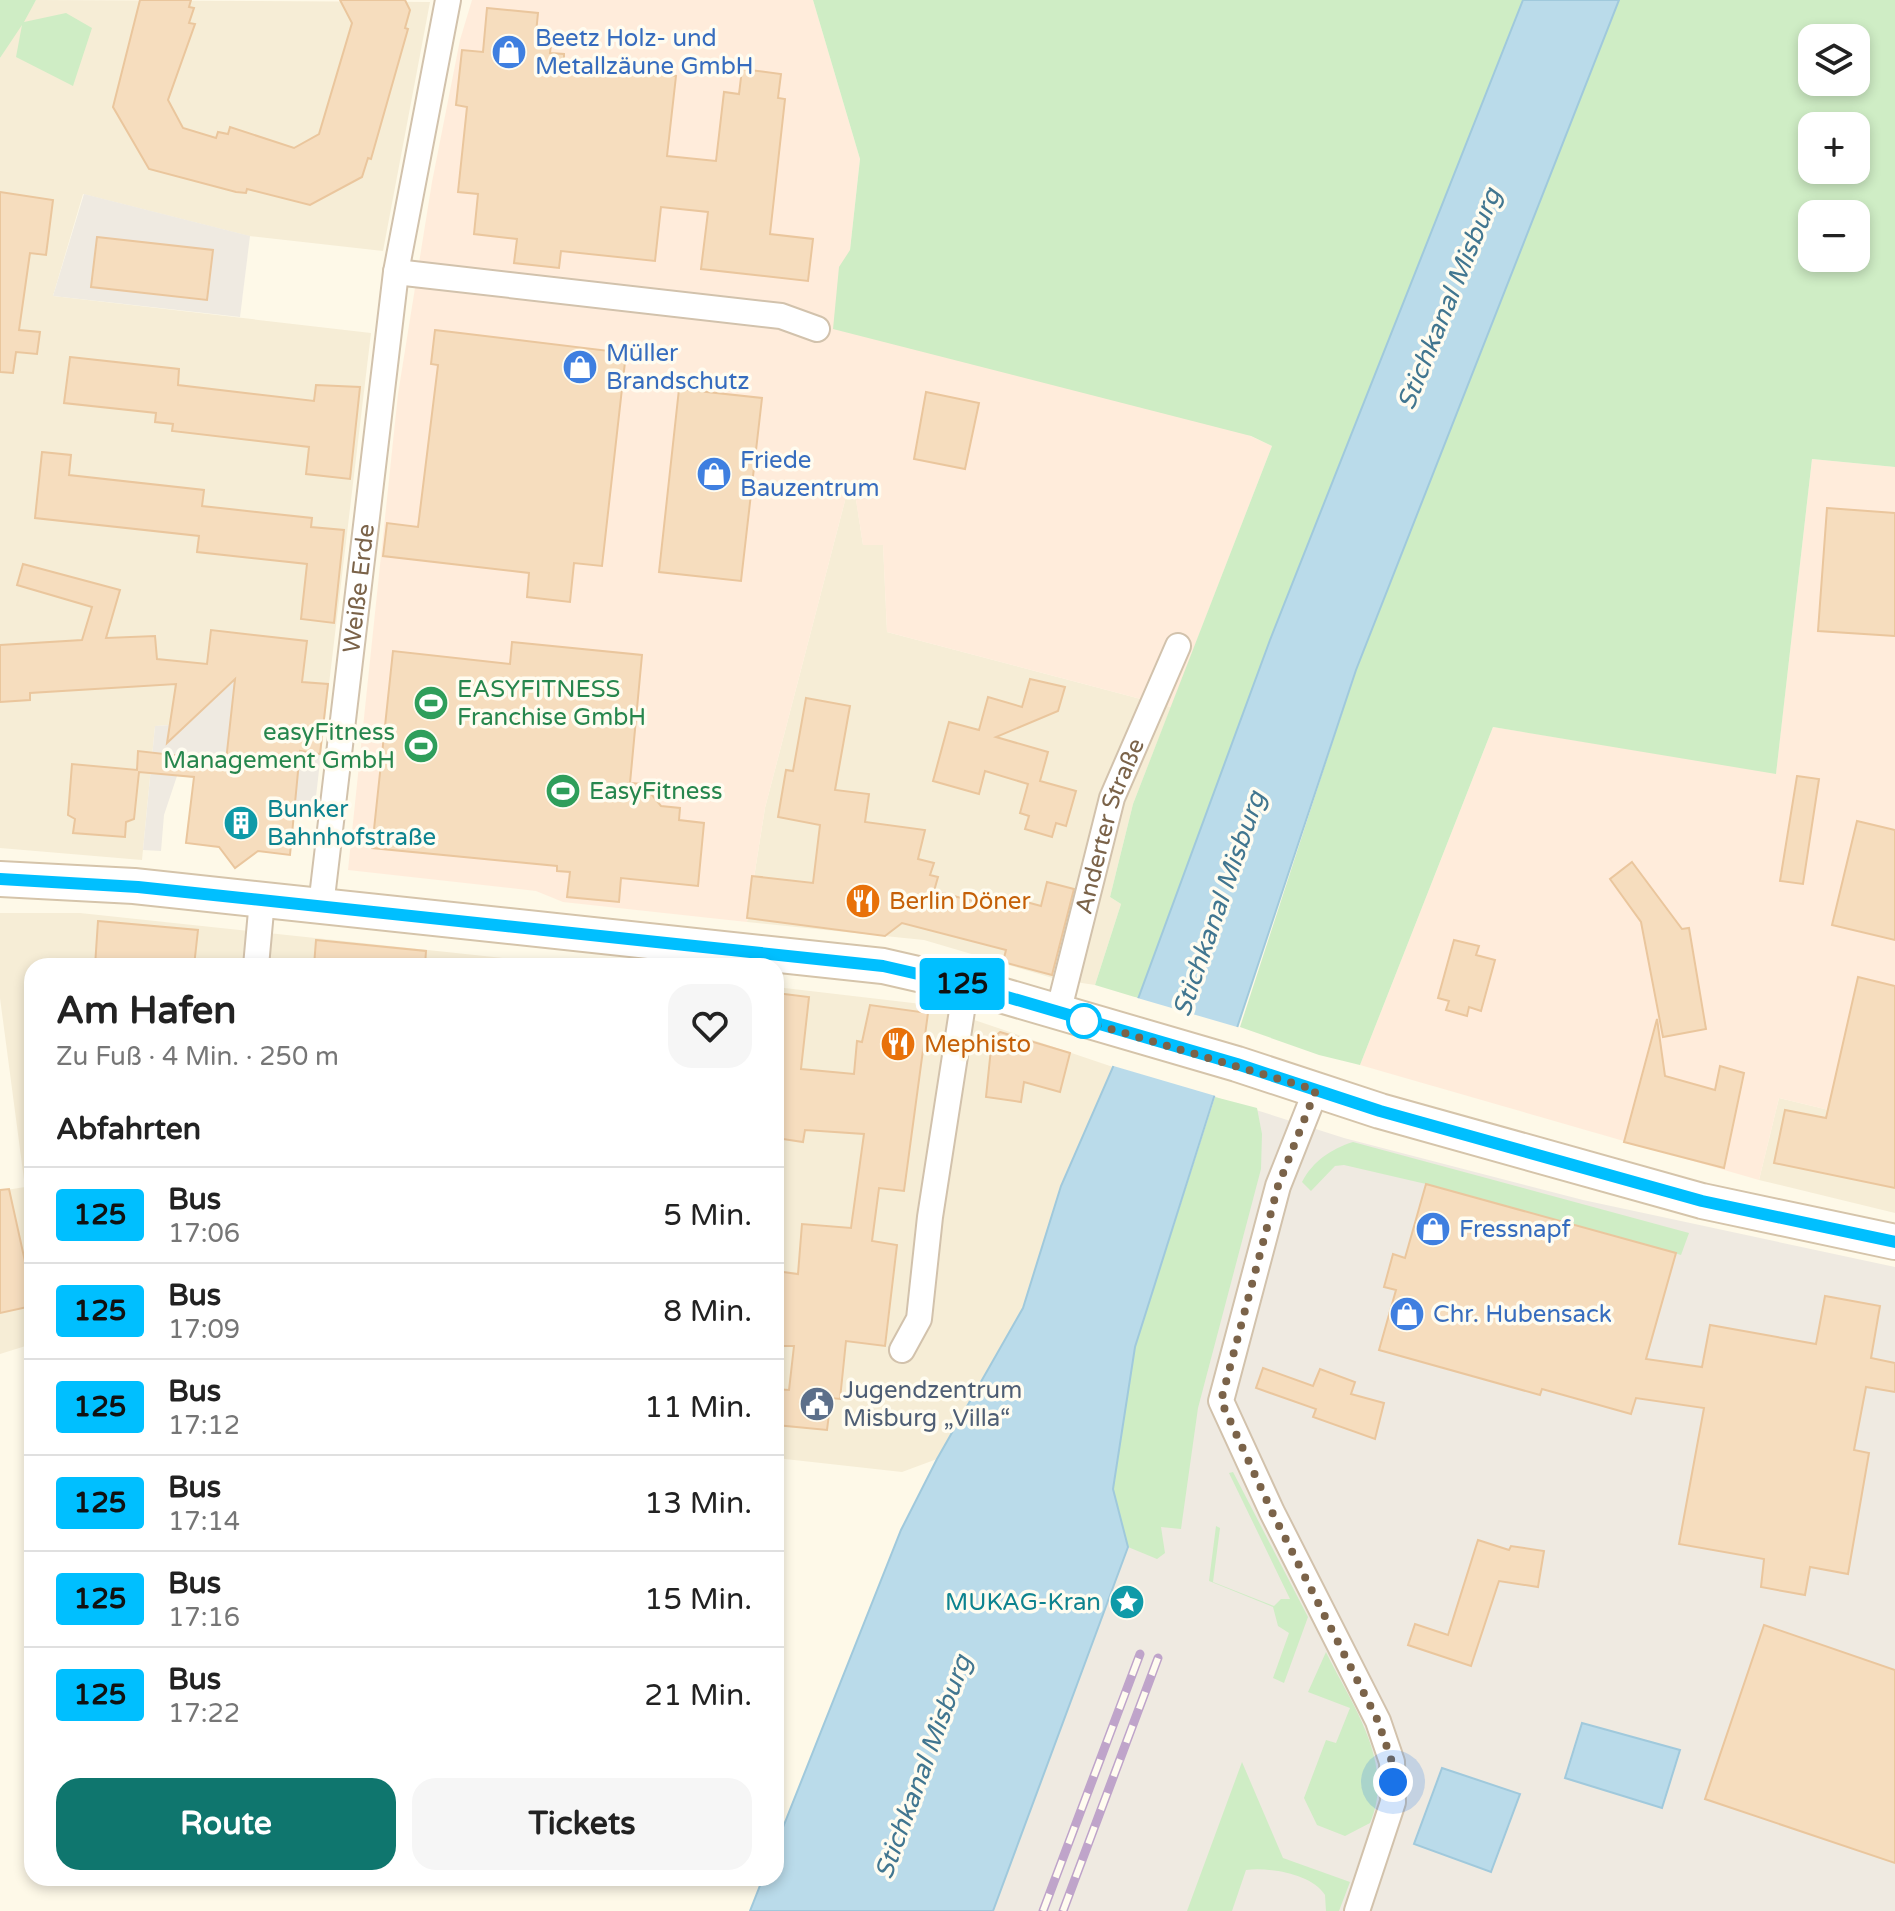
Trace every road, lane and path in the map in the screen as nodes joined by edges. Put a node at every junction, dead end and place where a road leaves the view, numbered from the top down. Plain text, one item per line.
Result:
1 (448, 0) edge
2 (396, 272) junction
3 (817, 329) dead end
4 (1178, 646) dead end
5 (0, 879) edge
6 (262, 900) junction
7 (321, 906) junction
8 (257, 958) edge
9 (966, 985) junction
10 (1058, 1013) junction
11 (1316, 1090) junction
12 (1895, 1242) edge
13 (902, 1350) dead end
14 (1357, 1911) edge

1 - 2 street, Weiße Erde
2 - 3 street
2 - 7 street, Weiße Erde
4 - 10 street, Anderter Straße
5 - 6 main road
6 - 7 main road
6 - 8 street
7 - 9 main road
9 - 10 main road
9 - 13 street
10 - 11 main road
11 - 12 main road
11 - 14 street

